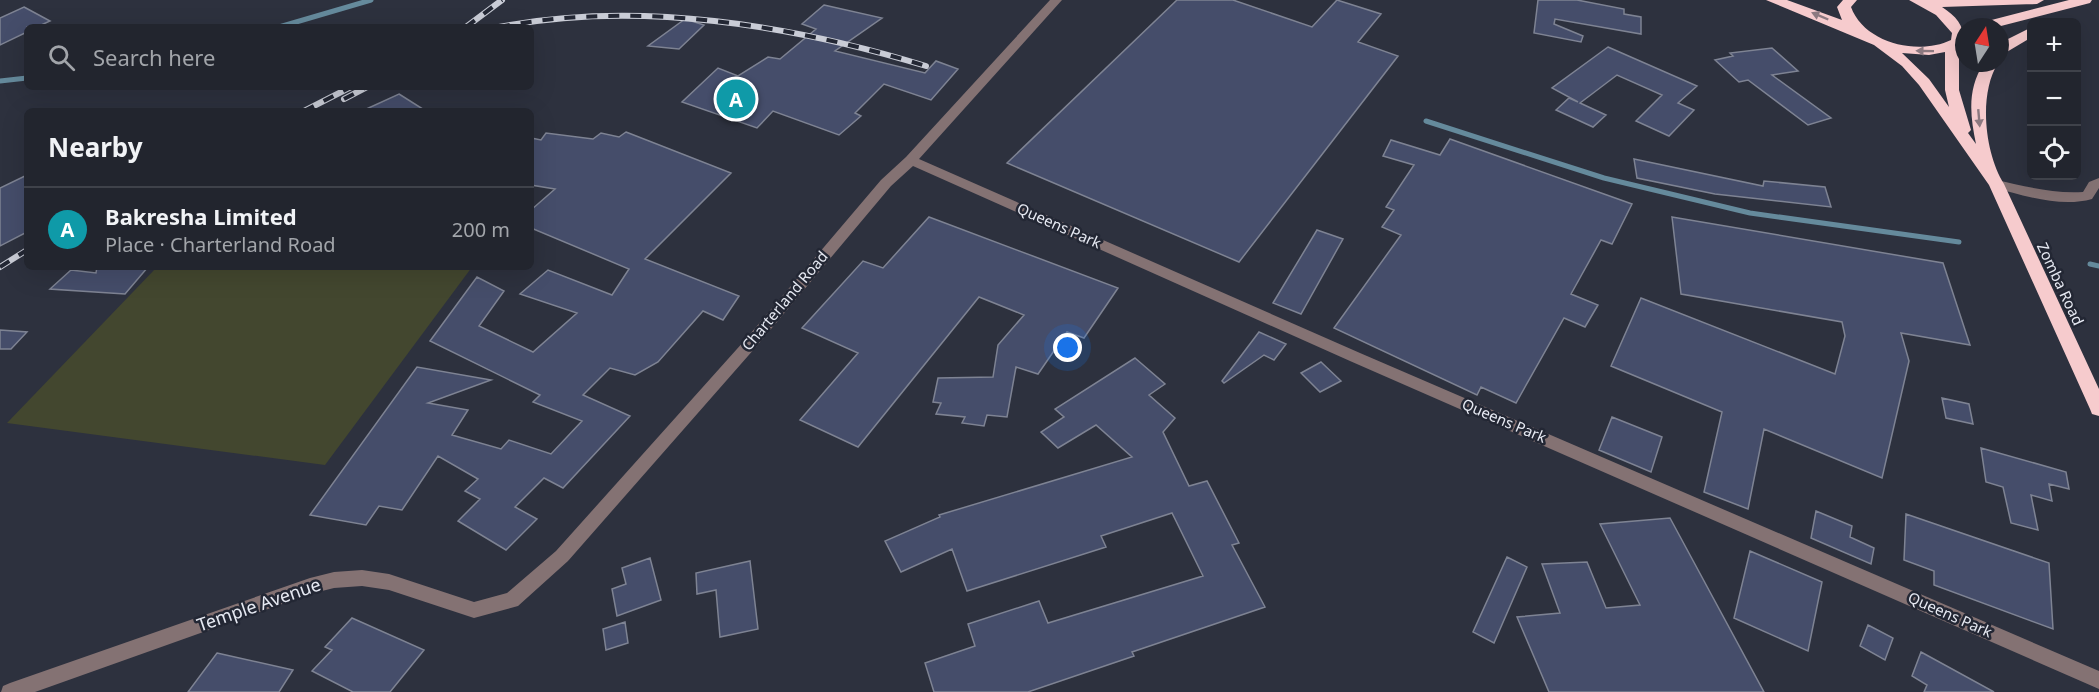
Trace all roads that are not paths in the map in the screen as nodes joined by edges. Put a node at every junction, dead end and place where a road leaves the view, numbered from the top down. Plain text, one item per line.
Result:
1 (1056, 0) edge
2 (1773, 0) edge
3 (1850, 0) edge
4 (2037, 0) edge
5 (2085, 0) edge
6 (1920, 1) edge
7 (2099, 2) edge
8 (2056, 18) edge
9 (2009, 20) edge
10 (1955, 25) edge
11 (2027, 34) edge
12 (1872, 38) junction
13 (1955, 44) edge
14 (1952, 46) junction
15 (2009, 46) edge
16 (1984, 72) edge
17 (1966, 144) junction
18 (911, 159) junction
19 (1993, 179) junction
20 (2099, 182) edge
21 (2099, 409) edge
22 (512, 600) joint
23 (2099, 680) edge
24 (10, 692) edge

1 - 18 street, Charterland Road
12 -> 2 highway
3 - 12 highway
4 - 6 highway
5 - 9 highway
6 - 10 highway
7 - 8 highway
11 - 15 highway
14 -> 12 highway
12 - 17 highway
13 - 14 highway
14 - 17 highway
16 -> 19 highway
17 - 19 highway
18 - 22 street, Charterland Road
18 - 23 street, Queens Park
19 - 20 street
19 - 21 highway, Zomba Road
22 - 24 street, Temple Avenue

